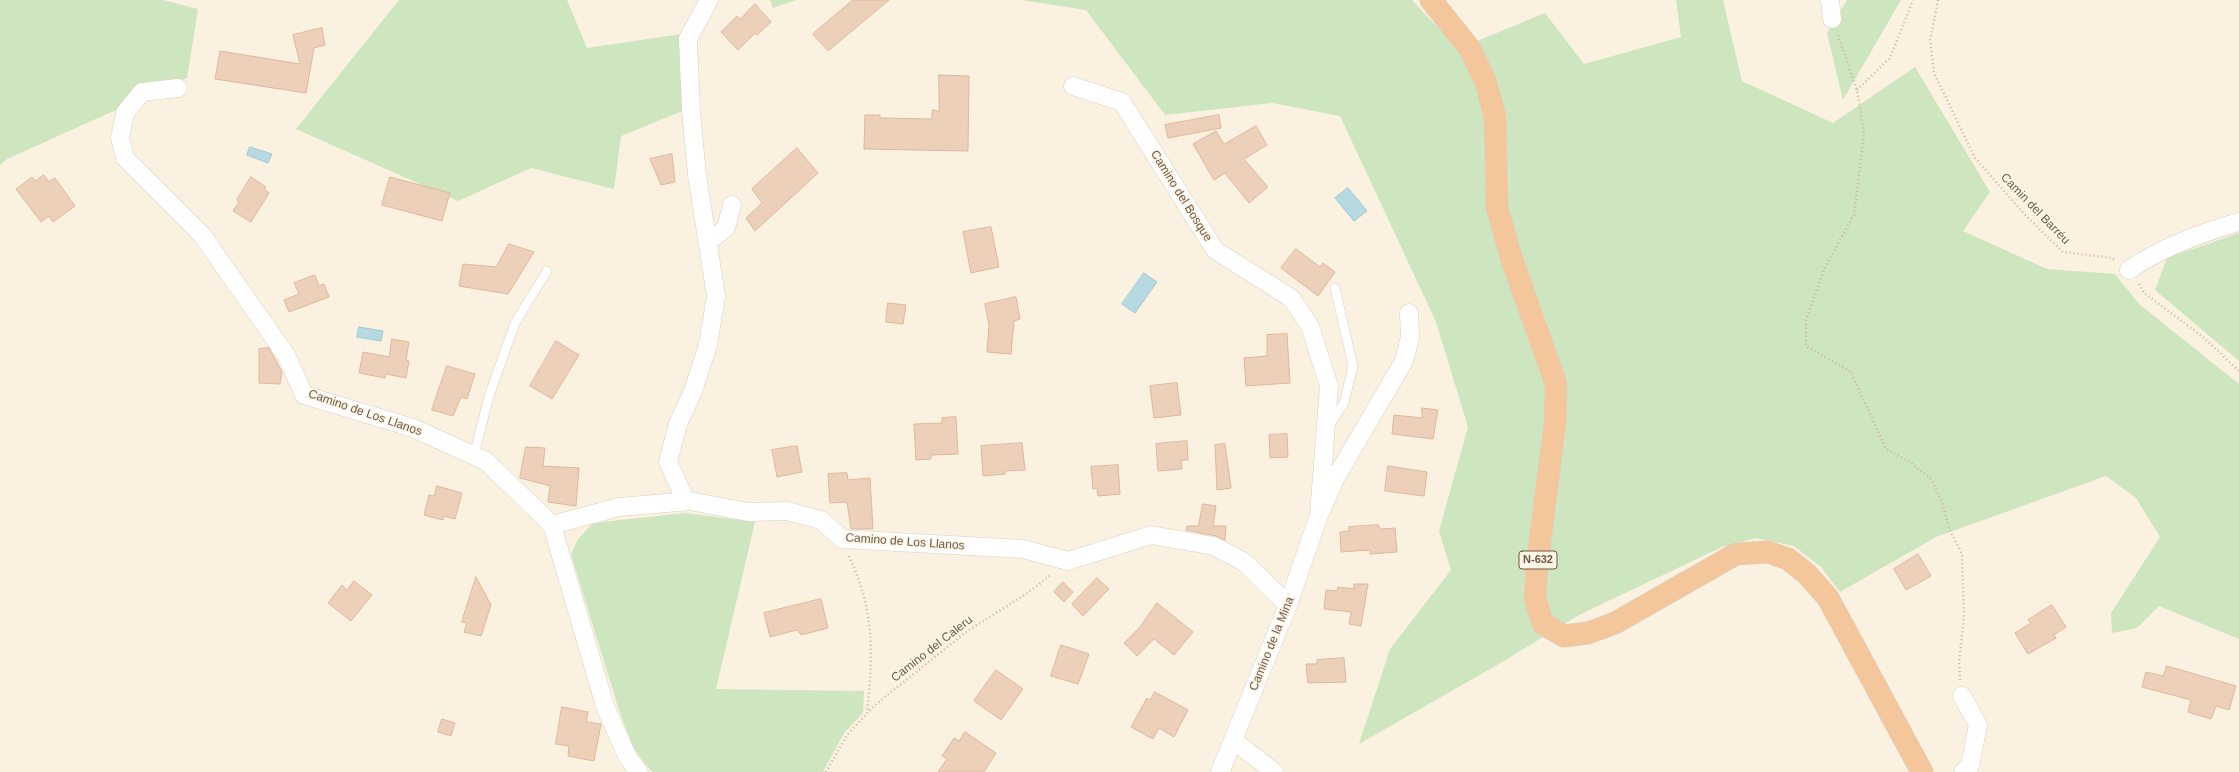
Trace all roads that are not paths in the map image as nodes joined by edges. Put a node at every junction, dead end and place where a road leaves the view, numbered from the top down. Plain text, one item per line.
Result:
1 (709, 0) edge
2 (1431, 0) edge
3 (1830, 0) edge
4 (1832, 18) road end
5 (1072, 86) dead end
6 (178, 88) dead end
7 (732, 205) dead end
8 (2239, 222) edge
9 (708, 242) junction
10 (2129, 270) road end
11 (547, 271) dead end
12 (1334, 288) dead end
13 (1409, 313) dead end
14 (1325, 430) junction
15 (474, 455) junction
16 (686, 501) junction
17 (1319, 514) junction
18 (552, 525) junction
19 (1288, 605) junction
20 (1962, 696) road end
21 (1233, 740) junction
22 (639, 772) edge
23 (1220, 772) edge
24 (1274, 772) edge
25 (1922, 772) edge
26 (1963, 772) edge

1 - 9 street
2 - 25 highway, N-632
3 - 4 street
5 - 14 street, Camino del Bosque
6 - 15 street, Camino de Los Llanos
7 - 9 street
8 - 10 street
9 - 16 street
11 - 15 lane
12 - 14 lane
13 - 17 street
14 - 17 street, Camino del Bosque
15 - 18 street, Camino de Los Llanos
16 - 18 street, Camino de Los Llanos
16 - 19 street, Camino de Los Llanos
17 - 19 street, Camino de la Mina
18 - 22 street
19 - 21 street, Camino de la Mina
20 - 26 street
21 - 23 street, Camino de la Mina
21 - 24 street

